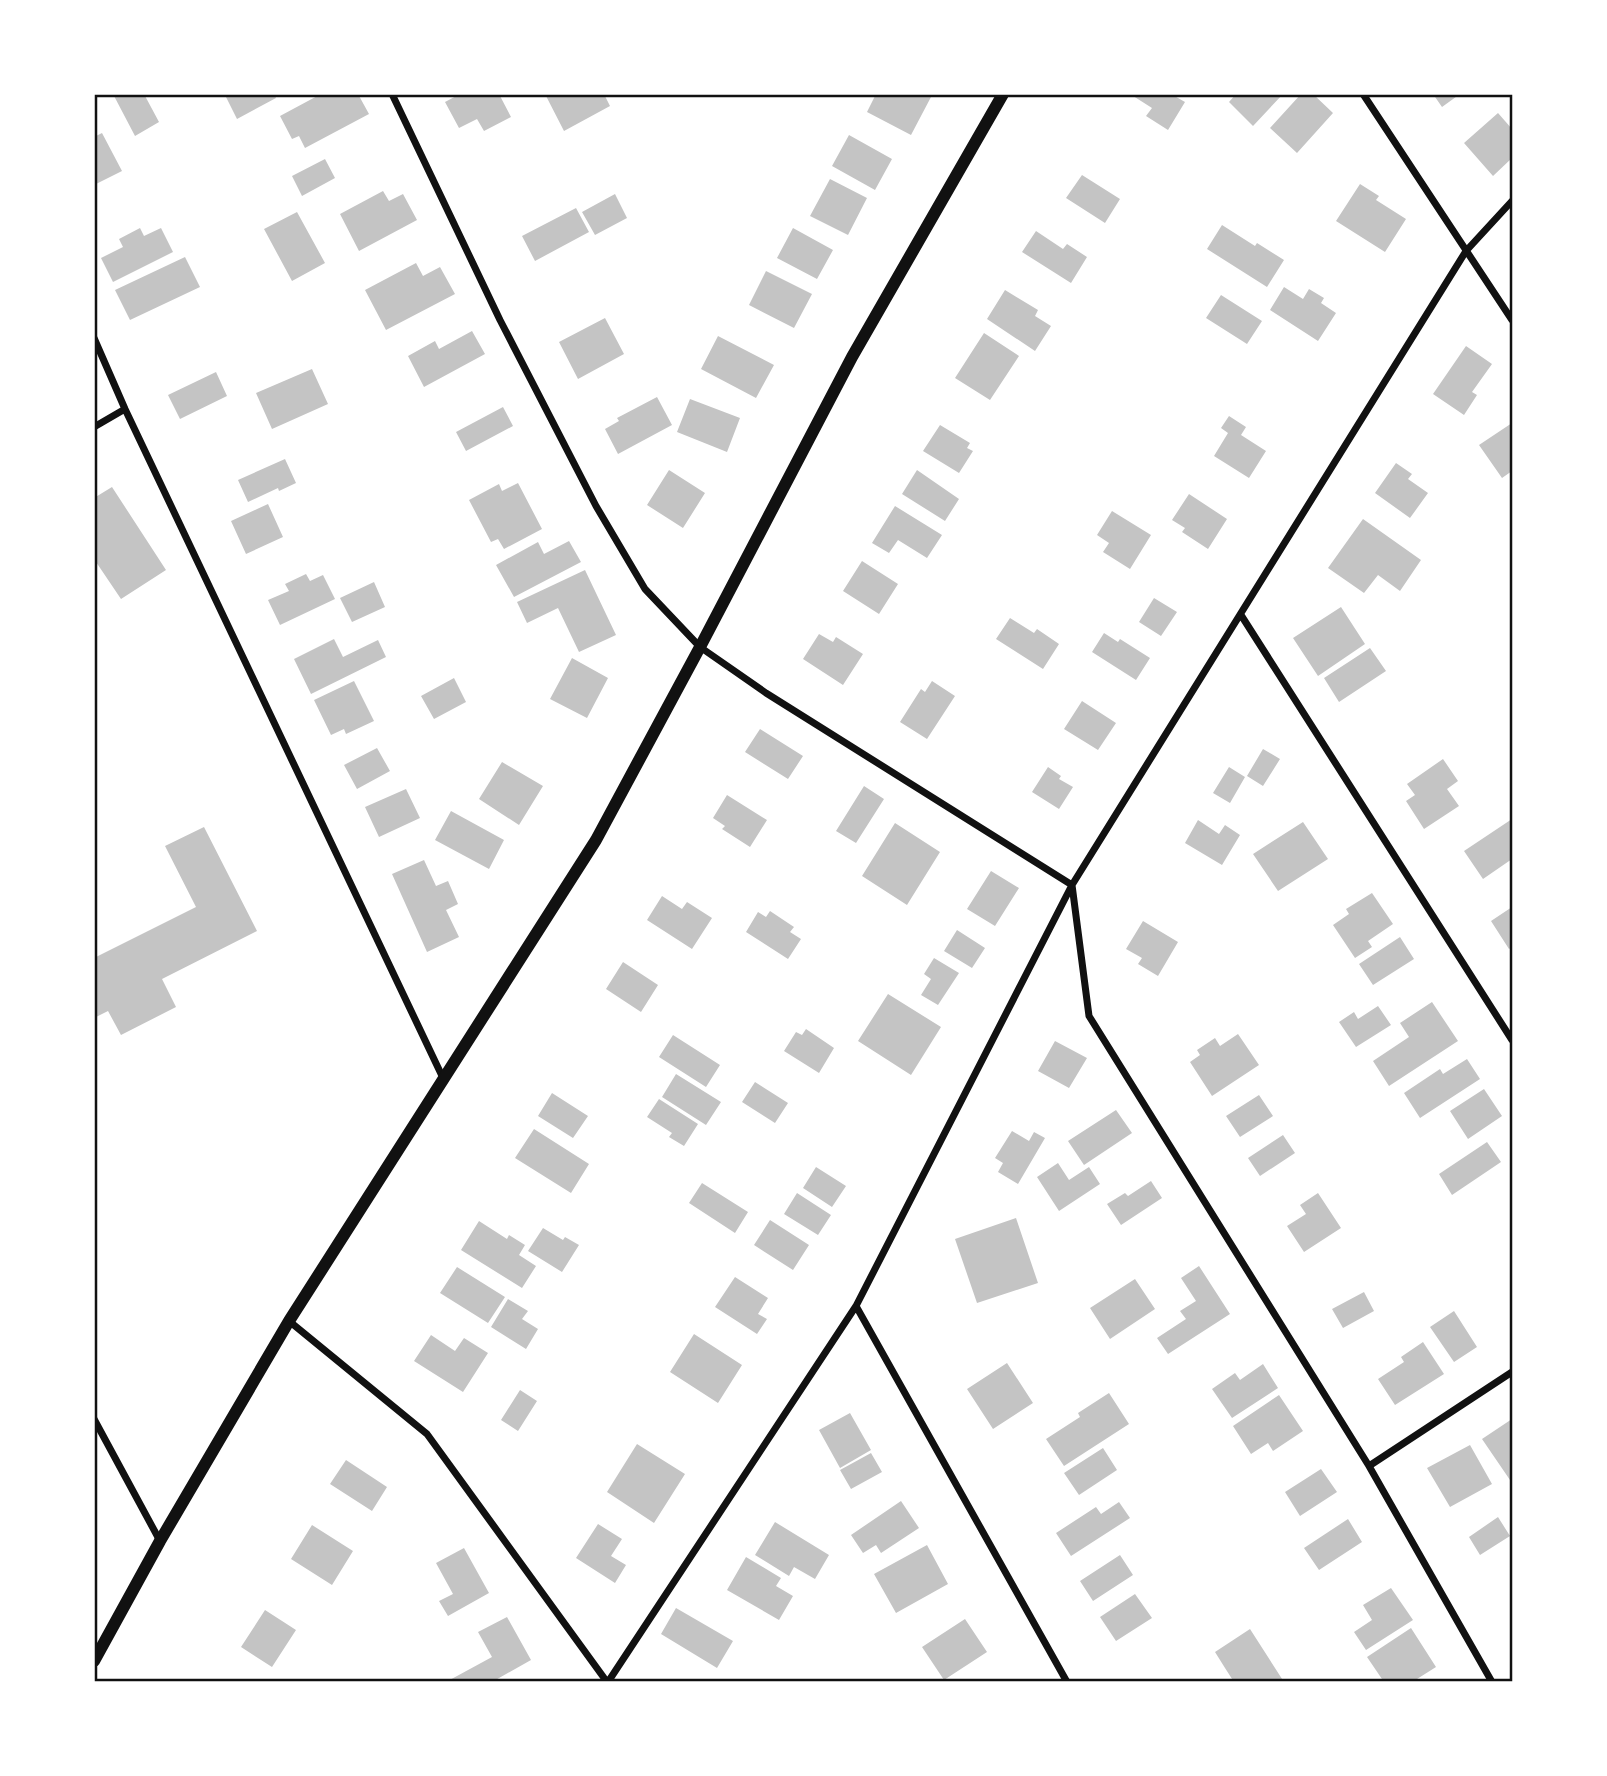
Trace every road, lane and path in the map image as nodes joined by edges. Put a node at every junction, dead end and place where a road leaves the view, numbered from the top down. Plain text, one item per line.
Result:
1 (392, 94) edge
2 (1003, 94) edge
3 (1363, 94) edge
4 (1513, 201) edge
5 (1466, 251) junction
6 (1513, 320) edge
7 (94, 338) edge
8 (125, 409) junction
9 (94, 428) edge
10 (1241, 615) junction
11 (700, 647) junction
12 (1072, 885) junction
13 (1513, 1040) edge
14 (444, 1079) junction
15 (856, 1306) junction
16 (289, 1321) junction
17 (1513, 1372) edge
18 (94, 1419) edge
19 (1369, 1466) junction
20 (160, 1541) junction
21 (94, 1661) edge
22 (607, 1682) edge
23 (1067, 1682) edge
24 (1492, 1682) edge

1 - 11 street
2 - 11 street
3 - 5 street
4 - 5 street
5 - 6 street
5 - 10 street
7 - 8 street
8 - 9 street
8 - 14 street
10 - 12 street
10 - 13 street
11 - 12 street
11 - 14 street
12 - 15 street
12 - 19 street
14 - 16 street
15 - 22 street
15 - 23 street
16 - 20 street
16 - 22 street
17 - 19 street
18 - 20 street
19 - 24 street
20 - 21 street

